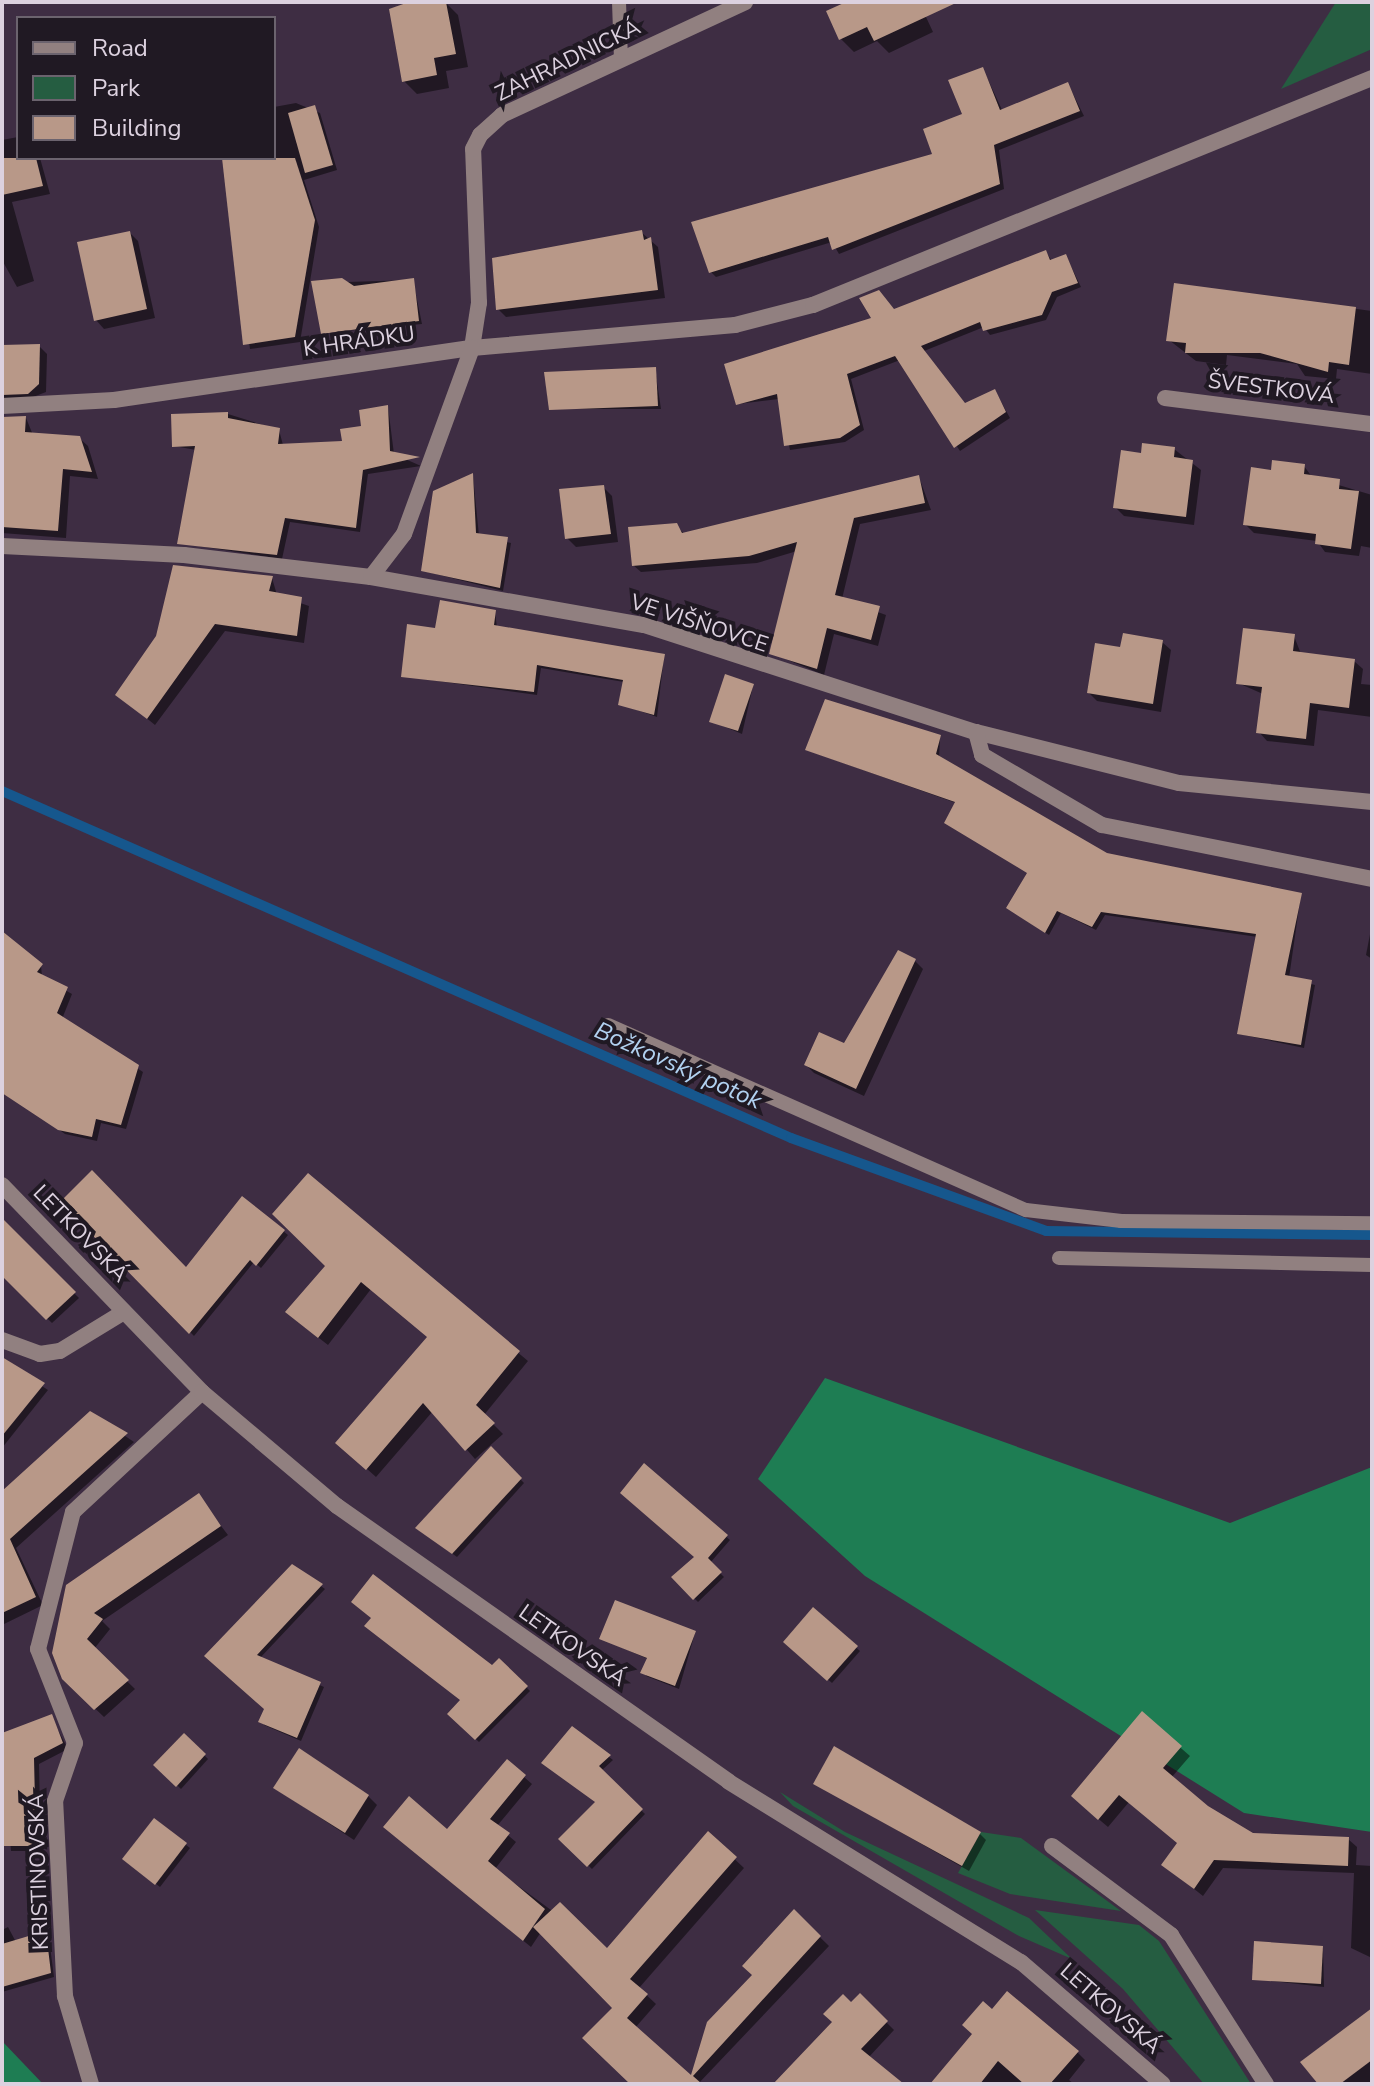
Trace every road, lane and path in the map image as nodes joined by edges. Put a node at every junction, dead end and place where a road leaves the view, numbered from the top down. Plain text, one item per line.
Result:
1 (619, 2) edge
2 (745, 2) edge
3 (621, 60) junction
4 (1372, 78) edge
5 (472, 348) junction
6 (1165, 398) dead end
7 (2, 406) edge
8 (1372, 424) edge
9 (2, 546) edge
10 (371, 577) junction
11 (976, 732) junction
12 (1372, 802) edge
13 (1372, 879) edge
14 (608, 1025) dead end
15 (2, 1185) edge
16 (1372, 1223) edge
17 (1059, 1258) dead end
18 (1372, 1265) edge
19 (124, 1312) junction
20 (2, 1340) edge
21 (202, 1392) junction
22 (1052, 1846) dead end
23 (91, 2084) edge
24 (1163, 2084) edge
25 (1266, 2084) edge

1 - 3 lane
2 - 3 street, ZAHRADNICKÁ
3 - 5 street, ZAHRADNICKÁ
4 - 5 street, K HRÁDKU
5 - 7 street, K HRÁDKU
5 - 10 street
6 - 8 street, ŠVESTKOVÁ
9 - 10 street, VE VIŠŇOVCE
10 - 11 street, VE VIŠŇOVCE
11 - 12 street, VE VIŠŇOVCE
11 - 13 street
14 - 16 lane
15 - 19 street, LETKOVSKÁ
17 - 18 lane
19 - 20 street
19 - 21 street, LETKOVSKÁ
21 - 23 street, KRISTINOVSKÁ
21 - 24 street, LETKOVSKÁ
22 - 25 street

